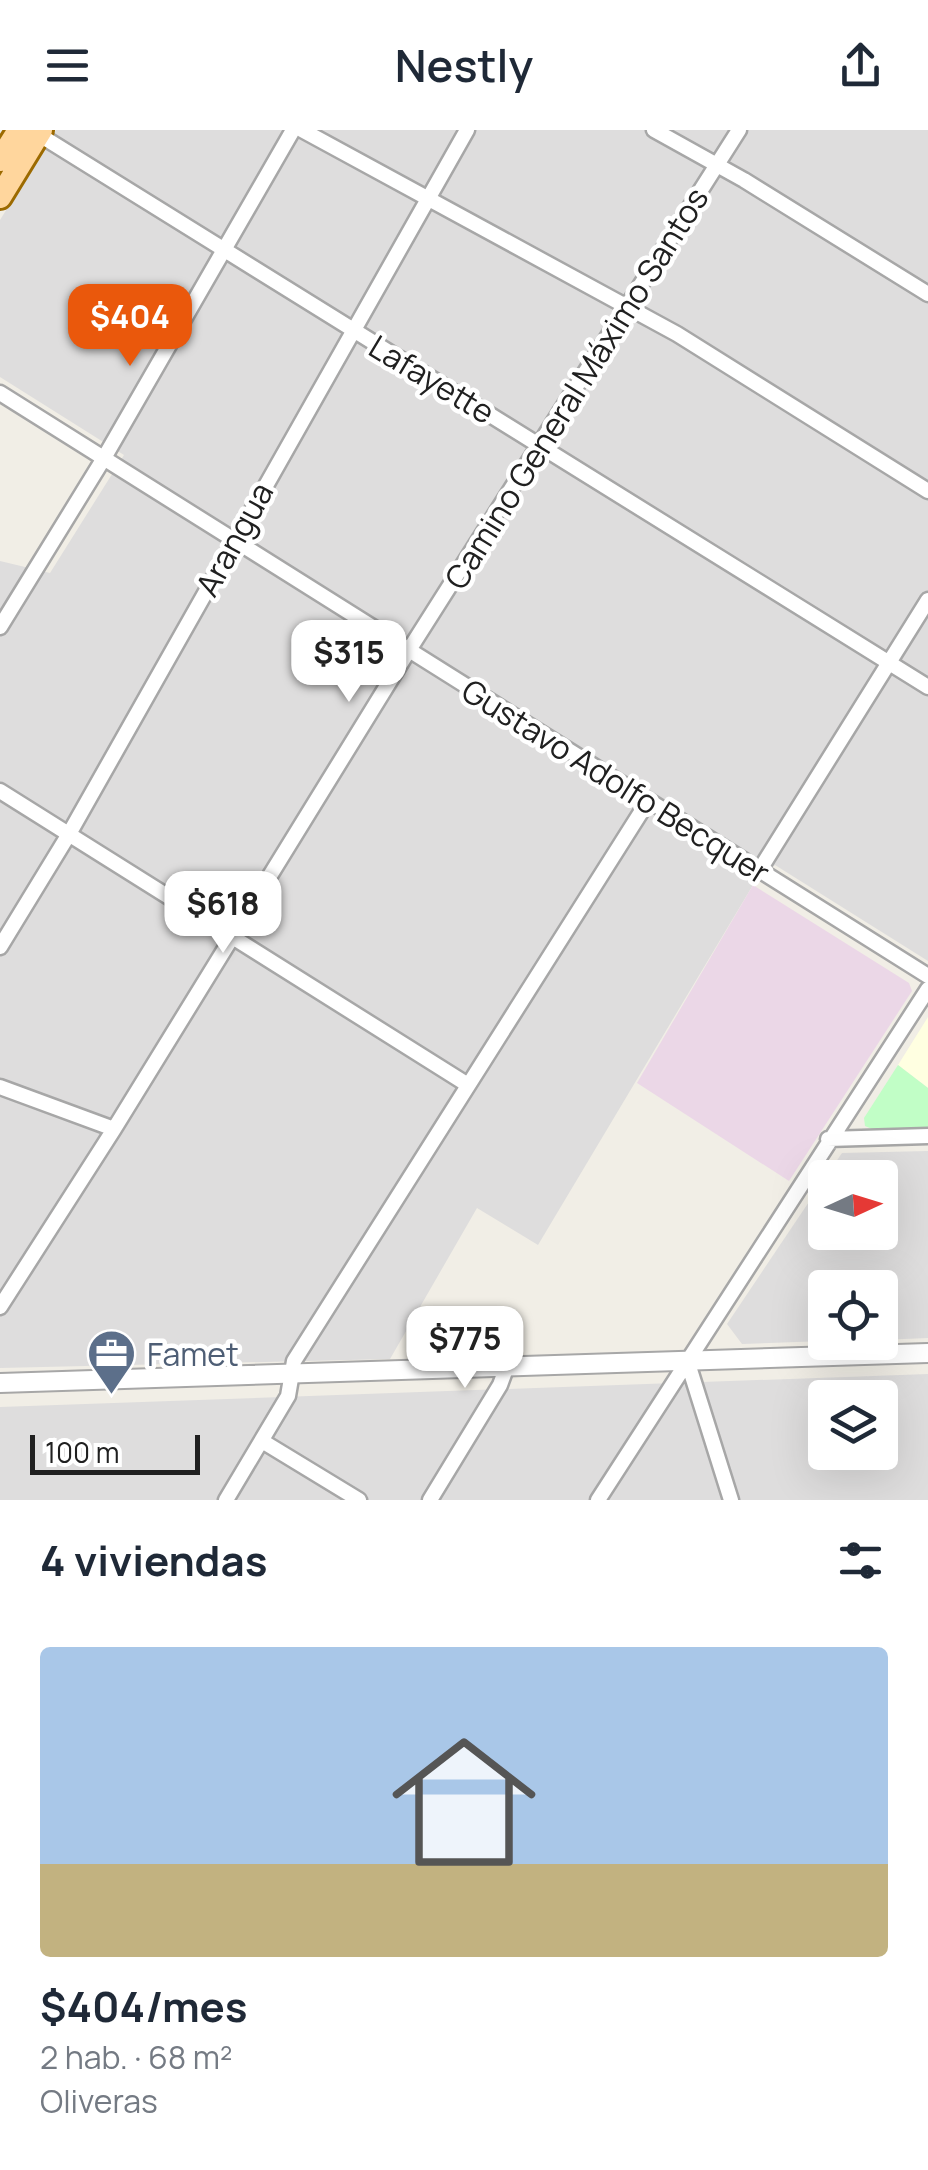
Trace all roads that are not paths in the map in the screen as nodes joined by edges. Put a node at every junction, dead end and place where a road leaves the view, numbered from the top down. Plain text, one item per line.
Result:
1 (293, 130) edge
2 (302, 130) edge
3 (467, 130) edge
4 (654, 130) edge
5 (740, 130) edge
6 (33, 131) edge
7 (0, 160) edge
8 (718, 166) junction
9 (0, 197) edge
10 (429, 198) junction
11 (224, 250) junction
12 (928, 294) edge
13 (628, 306) junction
14 (351, 331) junction
15 (0, 392) edge
16 (541, 445) junction
17 (104, 458) junction
18 (928, 491) edge
19 (234, 540) junction
20 (928, 600) edge
21 (0, 627) edge
22 (408, 650) junction
23 (888, 663) junction
24 (928, 687) edge
25 (0, 790) edge
26 (648, 801) junction
27 (69, 834) junction
28 (759, 871) junction
29 (233, 936) junction
30 (0, 946) edge
31 (928, 976) edge
32 (928, 989) edge
33 (468, 1085) junction
34 (0, 1086) edge
35 (114, 1129) junction
36 (928, 1136) edge
37 (828, 1139) junction
38 (0, 1307) edge
39 (928, 1353) edge
40 (687, 1360) junction
41 (506, 1366) junction
42 (292, 1375) junction
43 (0, 1383) edge
44 (262, 1442) junction
45 (226, 1500) edge
46 (359, 1500) edge
47 (430, 1500) edge
48 (598, 1500) edge
49 (731, 1500) edge

1 - 11 street
2 - 10 street
3 - 10 street, Arangua
4 - 8 street
5 - 8 street, Camino General Máximo Santos
6 - 7 main road
6 - 9 main road
6 - 11 street, Lafayette
8 - 12 street
8 - 13 street, Camino General Máximo Santos
10 - 13 street
10 - 14 street, Arangua
11 - 14 street, Lafayette
11 - 17 street
13 - 16 street, Camino General Máximo Santos
13 - 18 street
14 - 16 street, Lafayette
14 - 19 street, Arangua
15 - 17 street, Gustavo Adolfo Becquer
16 - 22 street, Camino General Máximo Santos
16 - 23 street, Lafayette
17 - 19 street, Gustavo Adolfo Becquer
17 - 21 street
19 - 22 street, Gustavo Adolfo Becquer
19 - 27 street, Arangua
20 - 23 street
22 - 26 street, Gustavo Adolfo Becquer
22 - 29 street, Camino General Máximo Santos
23 - 24 street, Lafayette
23 - 28 street
25 - 27 street
26 - 28 street, Gustavo Adolfo Becquer
26 - 33 street
27 - 29 street
27 - 30 street, Arangua
28 - 31 street, Gustavo Adolfo Becquer
29 - 33 street
29 - 35 street, Camino General Máximo Santos
32 - 37 street
33 - 42 street
34 - 35 street
35 - 38 street, Camino General Máximo Santos
36 - 37 street
37 - 40 street
39 - 40 street
40 - 41 street
40 - 48 street
40 - 49 street
41 - 42 street
41 - 47 street
42 - 43 street
42 - 44 street
44 - 45 street
44 - 46 street

